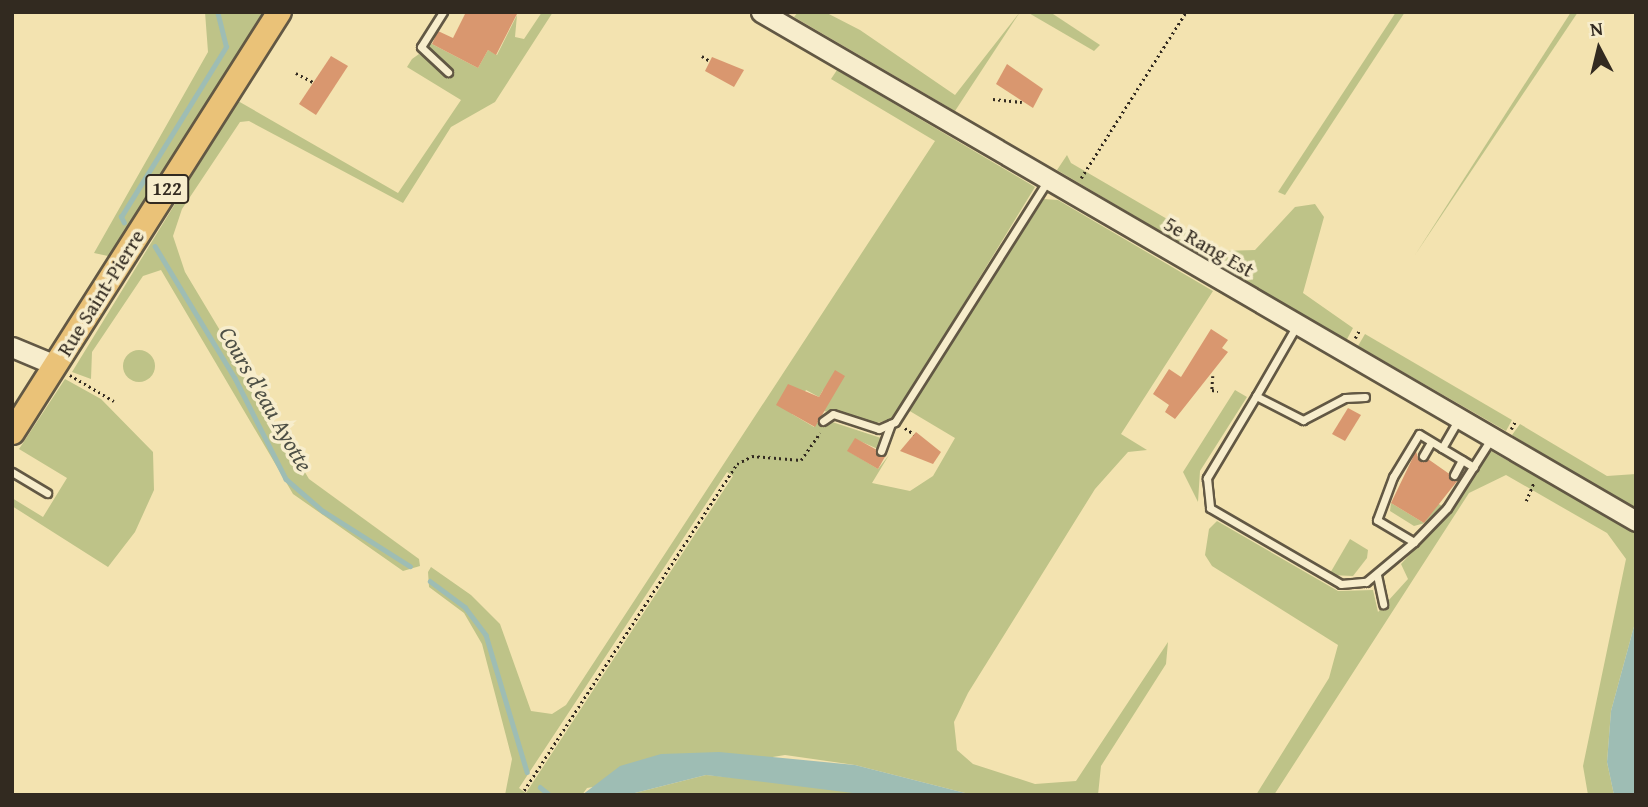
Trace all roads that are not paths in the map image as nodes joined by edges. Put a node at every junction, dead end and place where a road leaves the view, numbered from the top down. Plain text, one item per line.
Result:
1 (279, 12) edge
2 (443, 12) edge
3 (761, 12) edge
4 (448, 72) dead end
5 (1048, 180) junction
6 (1297, 324) junction
7 (12, 347) edge
8 (55, 365) junction
9 (1256, 397) junction
10 (1365, 397) dead end
11 (1459, 419) junction
12 (823, 421) road end
13 (891, 424) junction
14 (12, 432) edge
15 (1492, 438) junction
16 (1431, 442) junction
17 (1441, 448) junction
18 (881, 451) dead end
19 (1423, 456) dead end
20 (1462, 460) junction
21 (1474, 467) junction
22 (12, 472) edge
23 (1454, 475) dead end
24 (47, 493) dead end
25 (1636, 521) edge
26 (1414, 542) junction
27 (1377, 575) junction
28 (1383, 604) dead end

1 - 8 main road, Rue Saint-Pierre / 122
2 - 4 lane
3 - 5 street, 5e Rang Est
5 - 6 street, 5e Rang Est
5 - 13 lane
6 - 9 lane
6 - 11 street, 5e Rang Est
7 - 8 street
8 - 14 main road, Rue Saint-Pierre / 122
9 - 10 lane
9 - 27 lane
11 - 15 street, 5e Rang Est
11 - 17 lane
12 - 13 lane
13 - 18 lane
15 - 21 lane
15 - 25 street, 5e Rang Est
16 - 17 lane
16 - 19 lane
16 - 26 lane
17 - 20 lane
20 - 21 lane
20 - 23 lane
21 - 26 lane
22 - 24 lane
26 - 27 lane
27 - 28 lane

